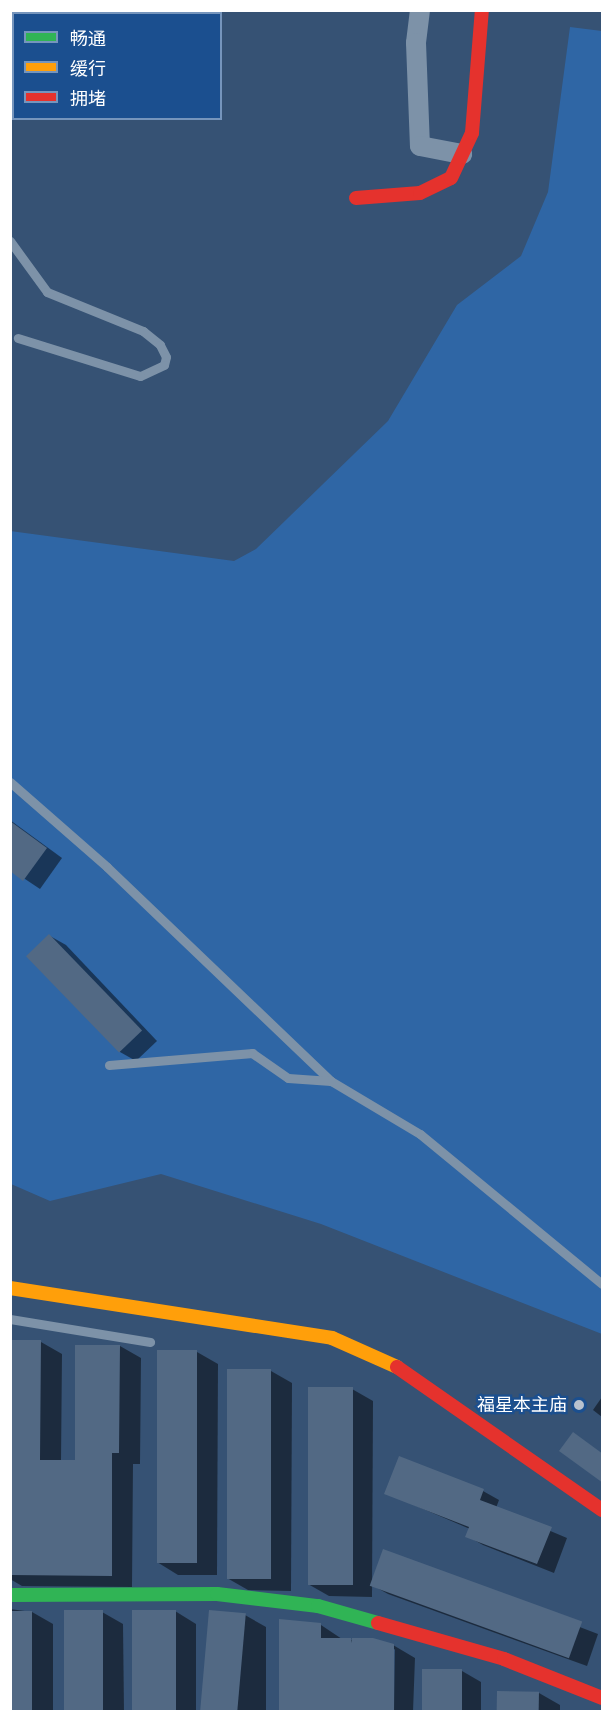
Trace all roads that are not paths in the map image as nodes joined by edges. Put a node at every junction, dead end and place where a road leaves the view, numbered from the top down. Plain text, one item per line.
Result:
1 (420, 10) edge
2 (482, 10) edge
3 (462, 154) junction
4 (356, 198) dead end
5 (10, 241) edge
6 (18, 338) dead end
7 (10, 782) edge
8 (109, 1065) dead end
9 (331, 1081) junction
10 (603, 1284) edge
11 (10, 1288) edge
12 (10, 1319) edge
13 (150, 1342) dead end
14 (603, 1510) edge
15 (10, 1595) edge
16 (603, 1698) edge

1 - 3 street
2 - 3 street
3 - 4 street
5 - 6 lane
7 - 9 lane
8 - 9 lane
9 - 10 lane
11 - 14 street
12 - 13 lane
15 - 16 street

